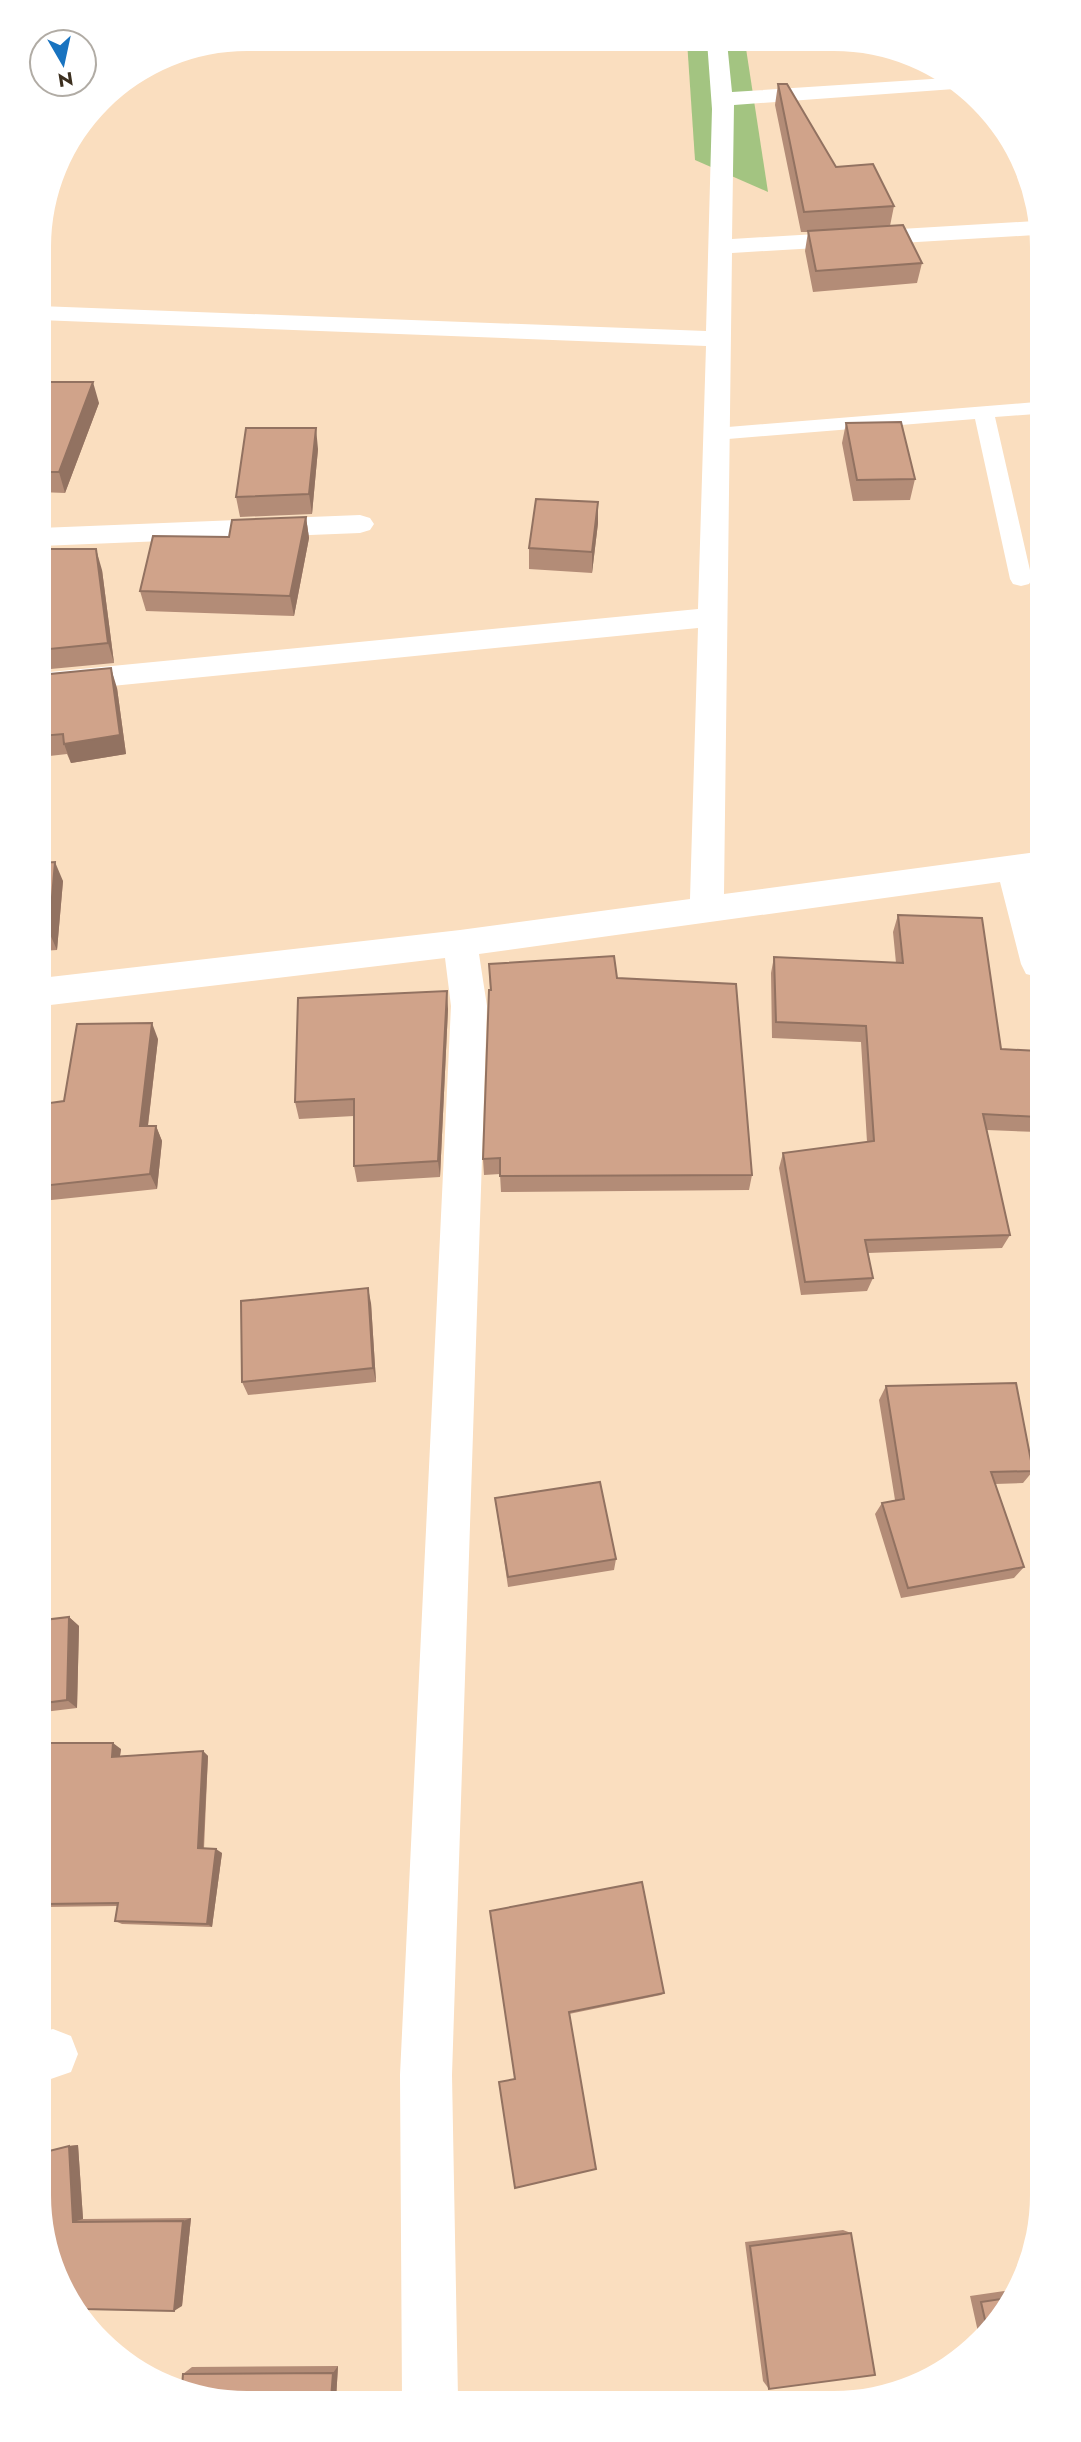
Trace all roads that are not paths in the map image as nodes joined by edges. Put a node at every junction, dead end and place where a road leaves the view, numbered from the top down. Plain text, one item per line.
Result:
1 (718, 51) edge
2 (946, 86) edge
3 (722, 99) junction
4 (1029, 228) edge
5 (720, 247) junction
6 (51, 313) edge
7 (718, 339) junction
8 (1030, 408) edge
9 (984, 412) junction
10 (716, 434) junction
11 (360, 524) dead end
12 (51, 537) edge
13 (1021, 579) dead end
14 (712, 617) junction
15 (51, 682) edge
16 (1025, 866) edge
17 (1030, 904) edge
18 (707, 908) junction
19 (460, 943) junction
20 (51, 991) edge
21 (430, 2391) edge

1 - 3 street
2 - 3 street
3 - 5 street
4 - 5 street
5 - 7 street
6 - 7 street
7 - 10 street
8 - 9 lane
9 - 10 lane
9 - 13 lane
10 - 14 street
11 - 12 street
14 - 15 street
14 - 18 street
16 - 17 street
16 - 18 street
18 - 19 street
19 - 20 street
19 - 21 street

